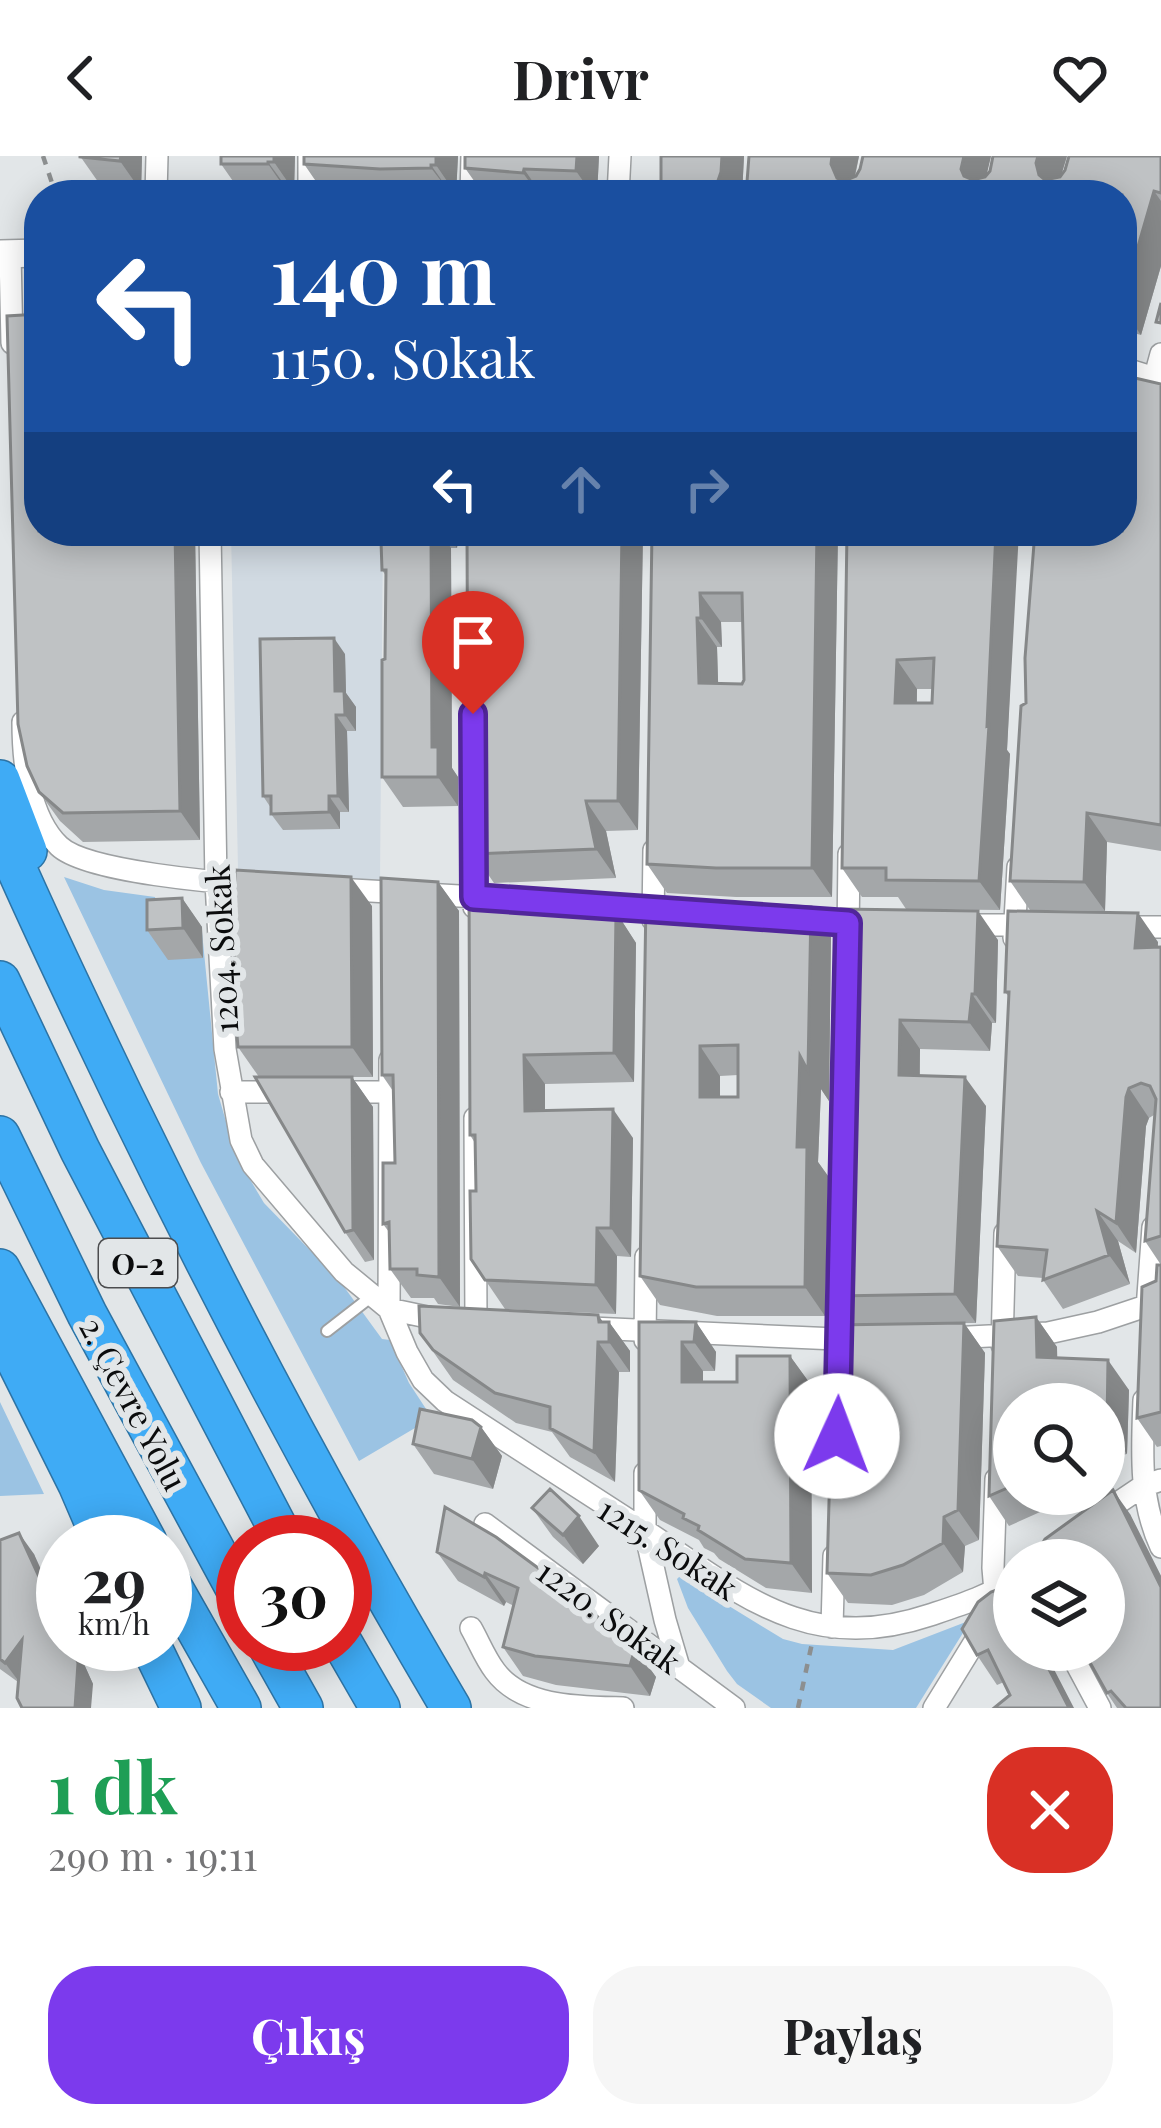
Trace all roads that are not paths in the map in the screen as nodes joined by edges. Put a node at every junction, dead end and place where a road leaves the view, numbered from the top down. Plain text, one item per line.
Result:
1 (5, 254) edge
2 (13, 362) edge
3 (210, 546) edge
4 (23, 712) edge
5 (0, 780) edge
6 (473, 805) edge
7 (0, 831) edge
8 (849, 831) edge
9 (654, 838) edge
10 (1018, 856) edge
11 (216, 882) junction
12 (280, 886) edge
13 (323, 888) edge
14 (519, 899) edge
15 (564, 902) edge
16 (474, 908) junction
17 (654, 908) junction
18 (695, 912) edge
19 (779, 919) edge
20 (848, 923) junction
21 (896, 924) edge
22 (943, 924) edge
23 (1014, 925) junction
24 (1056, 926) edge
25 (1098, 926) edge
26 (1161, 927) edge
27 (653, 932) edge
28 (847, 970) edge
29 (1013, 971) edge
30 (0, 981) edge
31 (74, 993) junction
32 (389, 1047) edge
33 (475, 1085) edge
34 (390, 1091) junction
35 (231, 1092) junction
36 (0, 1136) edge
37 (1154, 1216) edge
38 (1006, 1222) edge
39 (646, 1237) edge
40 (842, 1248) edge
41 (0, 1269) edge
42 (381, 1302) junction
43 (1152, 1312) edge
44 (560, 1326) edge
45 (0, 1328) edge
46 (327, 1330) dead end
47 (922, 1339) edge
48 (840, 1340) junction
49 (881, 1340) edge
50 (645, 1342) junction
51 (1002, 1348) junction
52 (839, 1364) edge
53 (1145, 1372) edge
54 (645, 1442) edge
55 (1152, 1483) edge
56 (92, 1515) edge
57 (132, 1515) edge
58 (271, 1515) edge
59 (485, 1524) edge
60 (645, 1531) junction
61 (835, 1532) edge
62 (1078, 1532) edge
63 (1161, 1547) edge
64 (216, 1552) edge
65 (993, 1590) edge
66 (394, 1612) junction
67 (993, 1612) edge
68 (192, 1621) edge
69 (824, 1626) junction
70 (471, 1628) dead end
71 (678, 1664) junction
72 (163, 1671) edge
73 (282, 1671) edge
74 (359, 1671) edge
75 (1081, 1671) edge
76 (181, 1708) edge
77 (242, 1708) edge
78 (303, 1708) edge
79 (380, 1708) edge
80 (451, 1708) edge
81 (469, 1708) edge
82 (623, 1708) edge
83 (734, 1708) edge
84 (934, 1708) edge
85 (1100, 1708) edge

1 - 2 street
3 - 11 street, 1204. Sokak
4 - 11 street
5 - 31 highway
6 - 16 street
7 - 31 highway
8 - 20 street
9 - 17 street
10 - 23 street
11 - 12 street
11 - 35 street, 1204. Sokak
13 - 16 street
14 - 16 street
15 - 17 street
17 - 18 street
17 - 27 street
19 - 20 street
20 - 21 street
20 - 28 street
22 - 23 street
23 - 24 street
23 - 29 street
25 - 26 street
30 - 58 highway, 2. Çevre Yolu / O-2
31 - 66 highway
32 - 34 street
33 - 42 street
34 - 35 street
34 - 42 street
35 - 42 street, 1204. Sokak
36 - 64 highway, 2. Çevre Yolu / O-2
37 - 43 street
38 - 51 street
39 - 50 street
40 - 48 street
41 - 57 highway
42 - 46 lane
42 - 60 street, 1215. Sokak
43 - 51 street
44 - 50 street
45 - 56 highway
47 - 51 street
48 - 49 street
48 - 50 street
48 - 52 street
53 - 55 street
54 - 60 street
55 - 62 street
55 - 63 street
59 - 71 street, 1220. Sokak
60 - 69 street, 1215. Sokak
60 - 71 street
61 - 69 street
65 - 69 street, 1215. Sokak
66 - 80 highway
66 - 81 highway
67 - 84 street
68 - 77 highway
70 - 82 street
71 - 83 street, 1220. Sokak
72 - 76 highway
73 - 78 highway
74 - 79 highway
75 - 85 street

